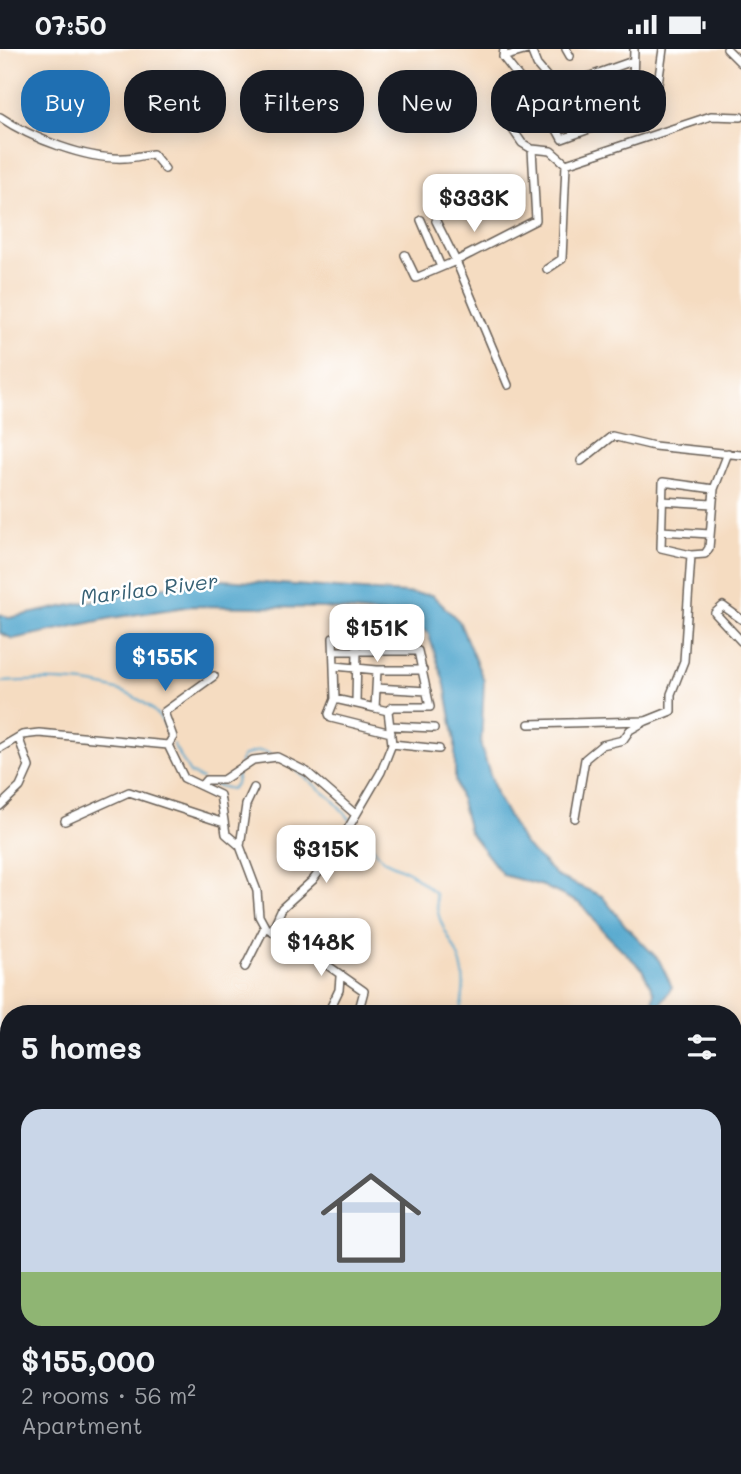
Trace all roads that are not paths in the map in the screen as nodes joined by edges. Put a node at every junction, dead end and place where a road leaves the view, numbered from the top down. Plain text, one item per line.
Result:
1 (531, 49) edge
2 (634, 49) edge
3 (663, 49) edge
4 (727, 49) edge
5 (503, 53) edge
6 (737, 55) edge
7 (633, 61) junction
8 (741, 63) edge
9 (515, 70) edge
10 (542, 70) edge
11 (607, 70) edge
12 (633, 70) edge
13 (659, 70) edge
14 (0, 117) edge
15 (741, 117) edge
16 (515, 133) edge
17 (559, 133) edge
18 (578, 133) edge
19 (532, 149) junction
20 (566, 164) junction
21 (165, 169) dead end
22 (421, 220) dead end
23 (436, 221) dead end
24 (405, 255) dead end
25 (456, 261) junction
26 (442, 267) junction
27 (547, 269) dead end
28 (508, 386) dead end
29 (728, 453) junction
30 (741, 455) edge
31 (581, 461) dead end
32 (714, 489) junction
33 (662, 502) junction
34 (712, 504) junction
35 (661, 531) junction
36 (710, 534) junction
37 (691, 555) junction
38 (740, 619) edge
39 (728, 627) junction
40 (333, 638) dead end
41 (741, 641) edge
42 (357, 650) junction
43 (336, 651) junction
44 (335, 666) junction
45 (356, 668) junction
46 (377, 670) junction
47 (423, 670) junction
48 (214, 676) dead end
49 (376, 688) junction
50 (427, 691) junction
51 (335, 699) junction
52 (356, 703) junction
53 (375, 708) junction
54 (388, 711) junction
55 (646, 721) junction
56 (529, 724) dead end
57 (434, 728) dead end
58 (390, 730) junction
59 (19, 739) junction
60 (392, 744) junction
61 (168, 745) junction
62 (0, 748) edge
63 (439, 749) dead end
64 (201, 786) junction
65 (254, 788) dead end
66 (0, 806) edge
67 (352, 817) junction
68 (575, 818) dead end
69 (65, 821) dead end
70 (224, 823) junction
71 (240, 846) junction
72 (268, 929) junction
73 (245, 967) dead end
74 (340, 977) junction
75 (332, 1005) edge
76 (360, 1005) edge

1 - 5 street
1 - 10 street
2 - 7 street
3 - 13 street
4 - 6 street
5 - 9 street
6 - 8 street
7 - 11 street
7 - 12 street
14 - 21 street
15 - 20 street
16 - 19 street
17 - 18 street
19 - 20 street
19 - 25 street
20 - 27 street
22 - 26 street
23 - 25 street
24 - 26 street
25 - 26 street
25 - 28 street
29 - 30 street
29 - 31 street
29 - 32 street
32 - 33 street
32 - 34 street
33 - 34 street
33 - 35 street
34 - 36 street
35 - 36 street
35 - 37 street
36 - 37 street
37 - 55 street
38 - 39 street
38 - 39 street
39 - 41 street
40 - 43 street
42 - 43 street
42 - 45 street
42 - 47 street
43 - 44 street
44 - 45 street
44 - 51 street
45 - 46 street
45 - 52 street
46 - 47 street
46 - 49 street
47 - 50 street
48 - 61 street
49 - 50 street
49 - 53 street
50 - 54 street
51 - 52 street
51 - 58 street
52 - 53 street
53 - 54 street
54 - 58 street
55 - 56 street
55 - 68 street
57 - 58 street
58 - 60 street
59 - 61 street
59 - 62 street
59 - 66 street
60 - 63 street
60 - 67 street
61 - 64 street
64 - 67 street
64 - 70 street
65 - 71 street
67 - 72 street
69 - 70 street
70 - 71 street
71 - 72 street
72 - 73 street
72 - 74 street
74 - 75 street
74 - 76 street

